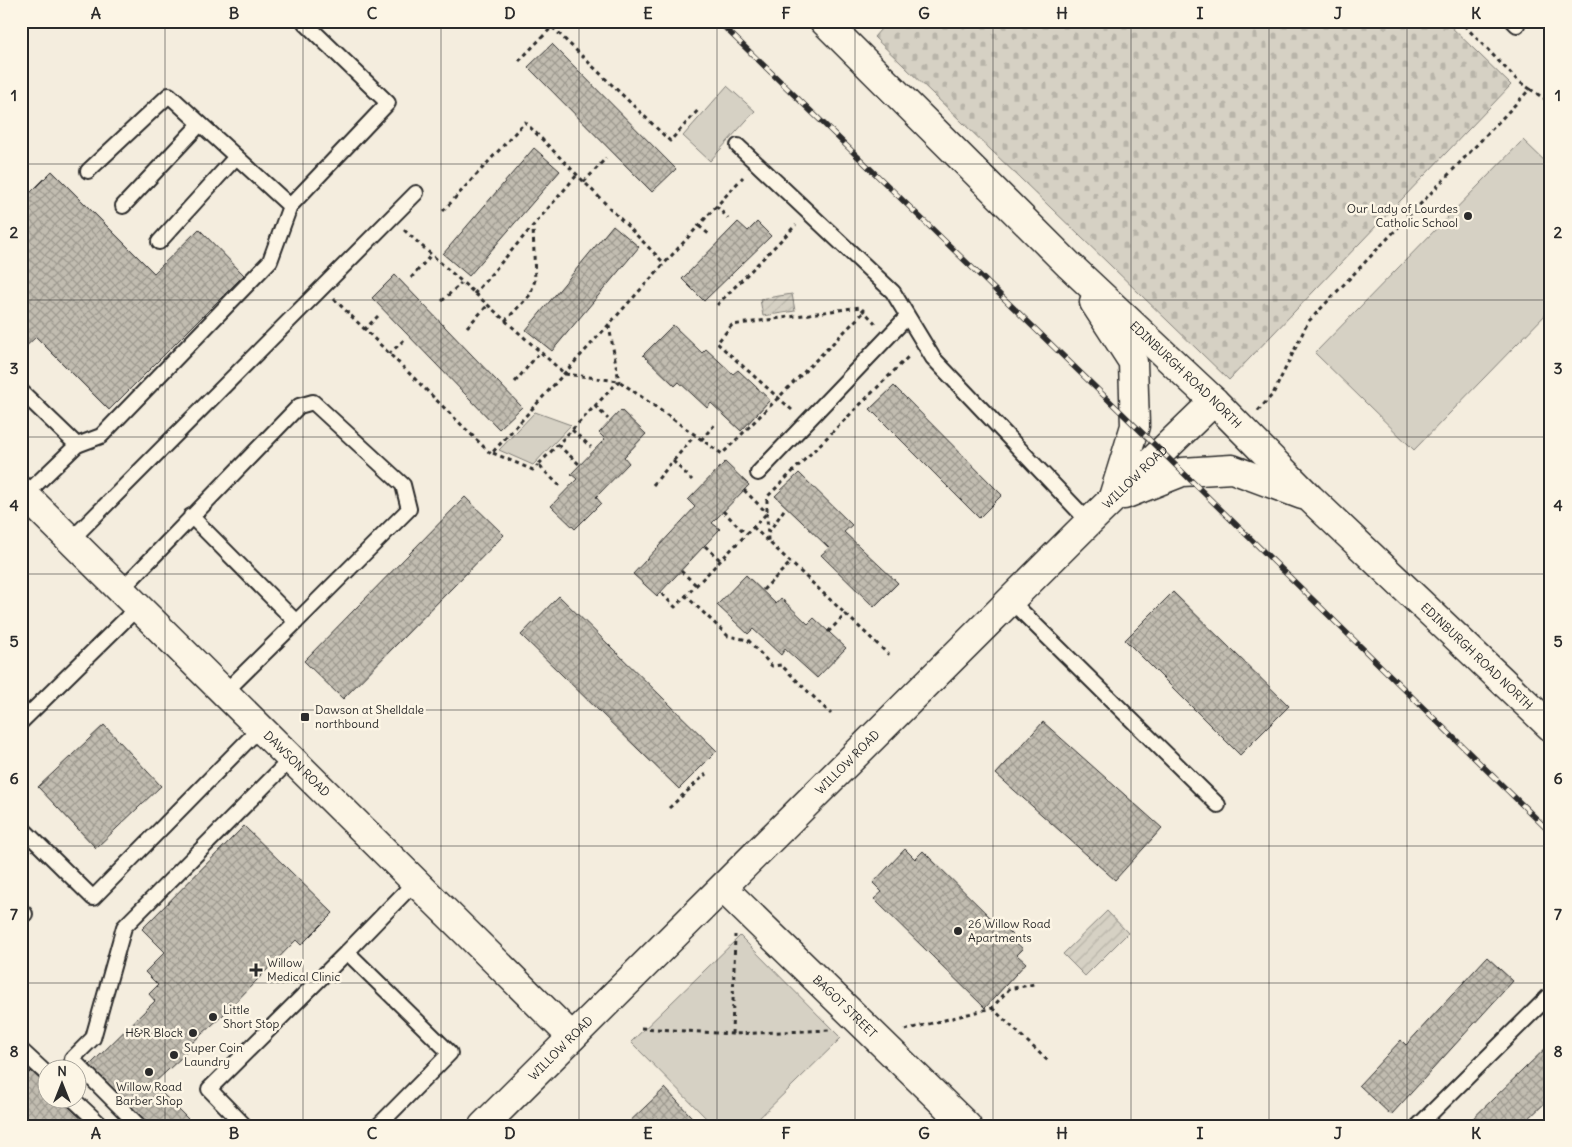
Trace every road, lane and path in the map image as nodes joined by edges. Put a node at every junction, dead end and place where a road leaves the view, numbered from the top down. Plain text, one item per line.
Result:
1 (307, 21) edge
2 (824, 21) edge
3 (1460, 21) edge
4 (519, 62) dead end
5 (1530, 89) junction
6 (1551, 103) edge
7 (700, 108) dead end
8 (200, 124) junction
9 (738, 146) dead end
10 (236, 157) junction
11 (606, 158) dead end
12 (756, 163) junction
13 (88, 171) dead end
14 (577, 175) junction
15 (584, 182) junction
16 (416, 193) dead end
17 (123, 206) dead end
18 (290, 206) junction
19 (716, 206) junction
20 (443, 211) dead end
21 (808, 212) junction
22 (391, 218) junction
23 (728, 218) dead end
24 (533, 226) junction
25 (698, 226) junction
26 (711, 236) dead end
27 (159, 242) dead end
28 (431, 255) junction
29 (662, 261) dead end
30 (1069, 265) junction
31 (411, 278) dead end
32 (461, 283) junction
33 (322, 288) junction
34 (474, 294) junction
35 (442, 301) dead end
36 (718, 305) dead end
37 (487, 306) junction
38 (865, 311) junction
39 (378, 316) dead end
40 (907, 317) junction
41 (505, 321) junction
42 (609, 325) junction
43 (467, 327) dead end
44 (364, 330) junction
45 (405, 338) dead end
46 (888, 338) junction
47 (923, 342) junction
48 (540, 352) junction
49 (389, 354) junction
50 (565, 374) junction
51 (619, 381) junction
52 (515, 382) dead end
53 (21, 391) edge
54 (777, 397) junction
55 (1214, 401) junction
56 (595, 406) junction
57 (608, 419) dead end
58 (717, 422) dead end
59 (806, 422) junction
60 (1240, 428) junction
61 (572, 430) junction
62 (695, 435) junction
63 (701, 440) junction
64 (558, 444) junction
65 (77, 445) junction
66 (590, 447) dead end
67 (493, 453) junction
68 (673, 461) junction
69 (579, 464) dead end
70 (538, 465) junction
71 (758, 473) dead end
72 (692, 480) dead end
73 (653, 485) dead end
74 (560, 486) dead end
75 (744, 490) dead end
76 (23, 493) edge
77 (1310, 498) junction
78 (1111, 500) junction
79 (786, 507) dead end
80 (723, 511) dead end
81 (767, 513) junction
82 (191, 516) junction
83 (1089, 522) junction
84 (752, 527) junction
85 (746, 534) junction
86 (768, 534) junction
87 (70, 540) junction
88 (768, 542) junction
89 (705, 546) dead end
90 (720, 560) junction
91 (791, 562) junction
92 (681, 571) dead end
93 (696, 585) junction
94 (763, 590) dead end
95 (662, 594) dead end
96 (686, 595) junction
97 (130, 598) junction
98 (1011, 601) junction
99 (846, 614) junction
100 (296, 622) junction
101 (828, 632) dead end
102 (890, 655) dead end
103 (224, 693) junction
104 (831, 714) dead end
105 (21, 722) edge
106 (1551, 727) edge
107 (260, 728) junction
108 (291, 759) junction
109 (706, 774) dead end
110 (1218, 805) dead end
111 (669, 808) dead end
112 (21, 827) edge
113 (415, 882) junction
114 (723, 888) junction
115 (735, 933) dead end
116 (347, 952) junction
117 (1034, 984) dead end
118 (1551, 994) edge
119 (992, 1008) junction
120 (641, 1028) dead end
121 (837, 1030) dead end
122 (904, 1030) dead end
123 (732, 1034) junction
124 (572, 1037) junction
125 (21, 1050) edge
126 (1048, 1062) dead end
127 (38, 1066) edge
128 (85, 1110) edge
129 (102, 1126) edge
130 (139, 1126) edge
131 (245, 1126) edge
132 (378, 1126) edge
133 (483, 1126) edge
134 (967, 1126) edge
135 (1418, 1126) edge

1 - 18 lane
2 - 30 main road, EDINBURGH ROAD NORTH
3 - 5 path
4 - 7 path
5 - 6 path
5 - 60 path
8 - 10 lane
8 - 13 lane
8 - 17 lane
9 - 12 lane
10 - 18 lane
10 - 27 lane
11 - 15 path
12 - 19 path
12 - 21 lane
14 - 15 path
14 - 20 path
14 - 24 path
15 - 29 path
16 - 22 lane
18 - 65 lane
19 - 23 path
19 - 25 path
21 - 36 path
21 - 40 lane
22 - 28 path
22 - 33 lane
24 - 34 path
24 - 41 path
25 - 26 path
25 - 42 path
28 - 31 path
28 - 32 path
30 - 55 main road, EDINBURGH ROAD NORTH
30 - 78 main road
32 - 34 path
32 - 35 path
33 - 44 path
33 - 87 lane
34 - 37 path
37 - 41 path
37 - 43 path
38 - 46 path
38 - 54 path
38 - 54 path
39 - 44 path
40 - 46 lane
40 - 47 lane
41 - 48 path
42 - 50 path
42 - 51 path
44 - 49 path
45 - 49 path
46 - 59 lane
47 - 81 path
47 - 83 lane
48 - 50 path
48 - 52 path
49 - 67 path
50 - 51 path
50 - 67 path
51 - 56 path
51 - 62 path
53 - 65 lane
54 - 59 path
54 - 63 path
55 - 60 main road, EDINBURGH ROAD NORTH
55 - 78 main road, WILLOW ROAD
56 - 57 path
56 - 61 path
58 - 63 path
59 - 71 lane
60 - 77 main road, EDINBURGH ROAD NORTH
61 - 64 path
61 - 66 path
62 - 63 path
62 - 68 path
64 - 69 path
64 - 70 path
65 - 76 lane
67 - 70 path
68 - 72 path
68 - 73 path
70 - 74 path
75 - 81 path
76 - 87 main road, DAWSON ROAD
77 - 78 main road
77 - 106 main road, EDINBURGH ROAD NORTH
78 - 83 main road, WILLOW ROAD
79 - 86 path
80 - 85 path
81 - 84 path
81 - 86 path
82 - 97 lane
82 - 100 lane
82 - 100 lane
83 - 98 main road, WILLOW ROAD
84 - 85 path
84 - 88 path
85 - 90 path
86 - 88 path
87 - 97 main road, DAWSON ROAD
88 - 91 path
89 - 90 path
90 - 93 path
91 - 94 path
91 - 99 path
92 - 93 path
93 - 96 path
95 - 96 path
96 - 104 path
97 - 103 main road, DAWSON ROAD
97 - 105 lane
98 - 110 lane
98 - 114 main road, WILLOW ROAD
99 - 101 path
99 - 102 path
100 - 103 lane
103 - 107 main road, DAWSON ROAD
107 - 108 main road, DAWSON ROAD
107 - 112 lane
108 - 113 main road, DAWSON ROAD
108 - 130 lane
109 - 111 path
113 - 116 lane
113 - 124 main road, DAWSON ROAD
114 - 124 main road, WILLOW ROAD
114 - 134 main road, BAGOT STREET
115 - 123 path
116 - 131 lane
116 - 132 lane
117 - 119 path
118 - 135 lane
119 - 122 path
119 - 126 path
120 - 123 path
121 - 123 path
124 - 133 main road, WILLOW ROAD
125 - 127 lane
128 - 129 lane

